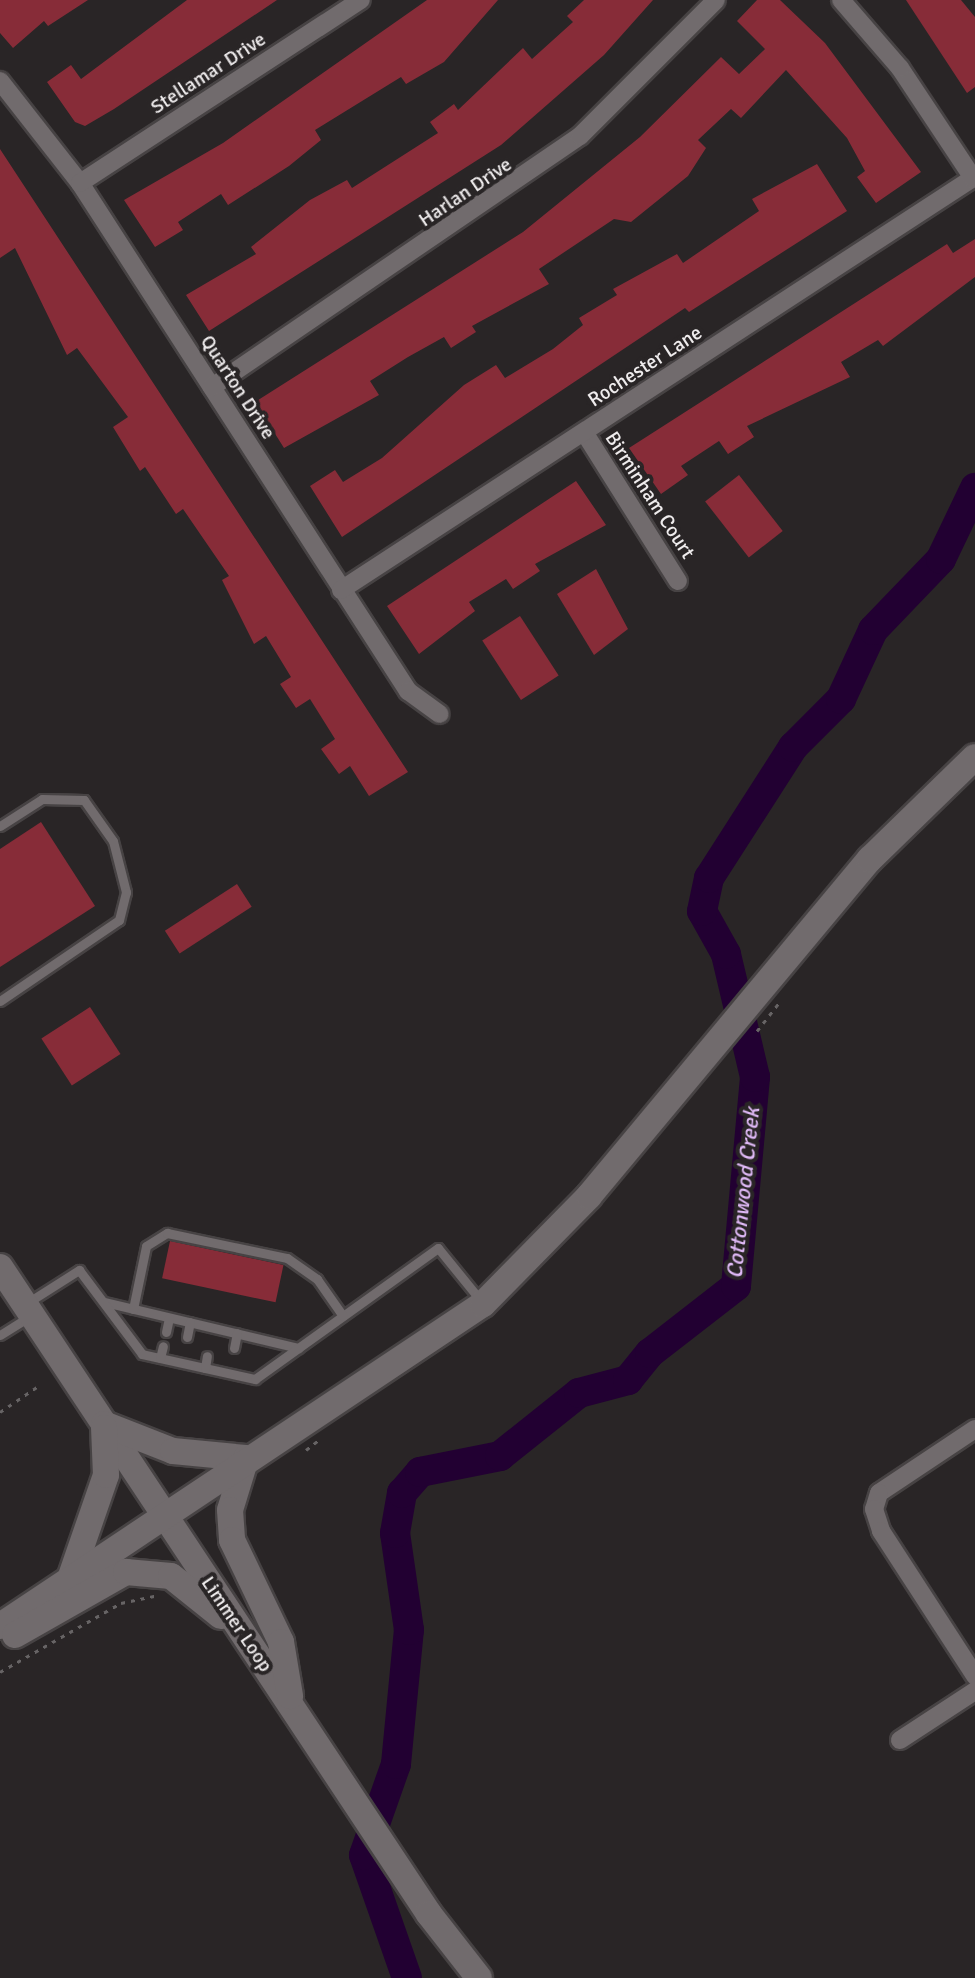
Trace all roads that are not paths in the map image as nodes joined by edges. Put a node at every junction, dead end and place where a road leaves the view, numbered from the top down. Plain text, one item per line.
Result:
1 (361, 0) edge
2 (716, 0) edge
3 (841, 0) edge
4 (0, 81) edge
5 (973, 178) edge
6 (80, 183) junction
7 (212, 387) junction
8 (584, 432) junction
9 (678, 581) dead end
10 (341, 590) junction
11 (440, 714) dead end
12 (975, 757) edge
13 (0, 826) edge
14 (0, 1001) edge
15 (0, 1267) edge
16 (104, 1302) junction
17 (483, 1304) junction
18 (133, 1309) junction
19 (27, 1311) junction
20 (343, 1316) junction
21 (169, 1318) junction
22 (190, 1322) junction
23 (212, 1328) junction
24 (166, 1332) dead end
25 (237, 1333) junction
26 (0, 1335) edge
27 (187, 1337) dead end
28 (210, 1342) dead end
29 (163, 1346) dead end
30 (234, 1348) dead end
31 (299, 1348) junction
32 (184, 1351) dead end
33 (207, 1356) dead end
34 (160, 1358) junction
35 (231, 1362) dead end
36 (182, 1363) junction
37 (205, 1368) junction
38 (228, 1373) junction
39 (103, 1424) junction
40 (975, 1429) edge
41 (246, 1458) junction
42 (164, 1513) junction
43 (70, 1579) junction
44 (0, 1626) edge
45 (245, 1636) junction
46 (0, 1644) edge
47 (975, 1676) edge
48 (975, 1691) edge
49 (292, 1705) junction
50 (900, 1740) dead end
51 (479, 1978) edge

1 - 6 street, Stellamar Drive
2 - 7 street, Harlan Drive
3 - 5 street
4 - 6 street, Quarton Drive
5 - 8 street, Rochester Lane
6 - 7 street, Quarton Drive
7 - 10 street, Quarton Drive
8 - 9 street, Birminham Court
8 - 10 street, Rochester Lane
10 - 11 street, Quarton Drive
12 - 17 main road
13 - 14 lane
15 - 19 main road, Limmer Loop
16 - 18 lane
16 - 19 lane
16 - 34 lane
17 - 20 lane
17 - 41 main road
18 - 20 lane
18 - 21 lane
19 - 26 lane
19 - 39 main road, Limmer Loop
20 - 31 lane
21 - 22 lane
21 - 24 lane
22 - 23 lane
22 - 27 lane
23 - 25 lane
23 - 28 lane
25 - 30 lane
25 - 31 lane
29 - 34 lane
31 - 38 lane
32 - 36 lane
33 - 37 lane
34 - 36 lane
35 - 38 lane
36 - 37 lane
37 - 38 lane
39 - 41 main road
39 - 42 main road, Limmer Loop
39 - 43 main road
40 - 47 street
41 - 42 main road
41 - 49 main road
42 - 43 main road
42 - 45 main road, Limmer Loop
43 - 44 main road
45 - 46 main road
45 - 49 main road, Limmer Loop
48 - 50 street
49 - 51 main road, Limmer Loop

